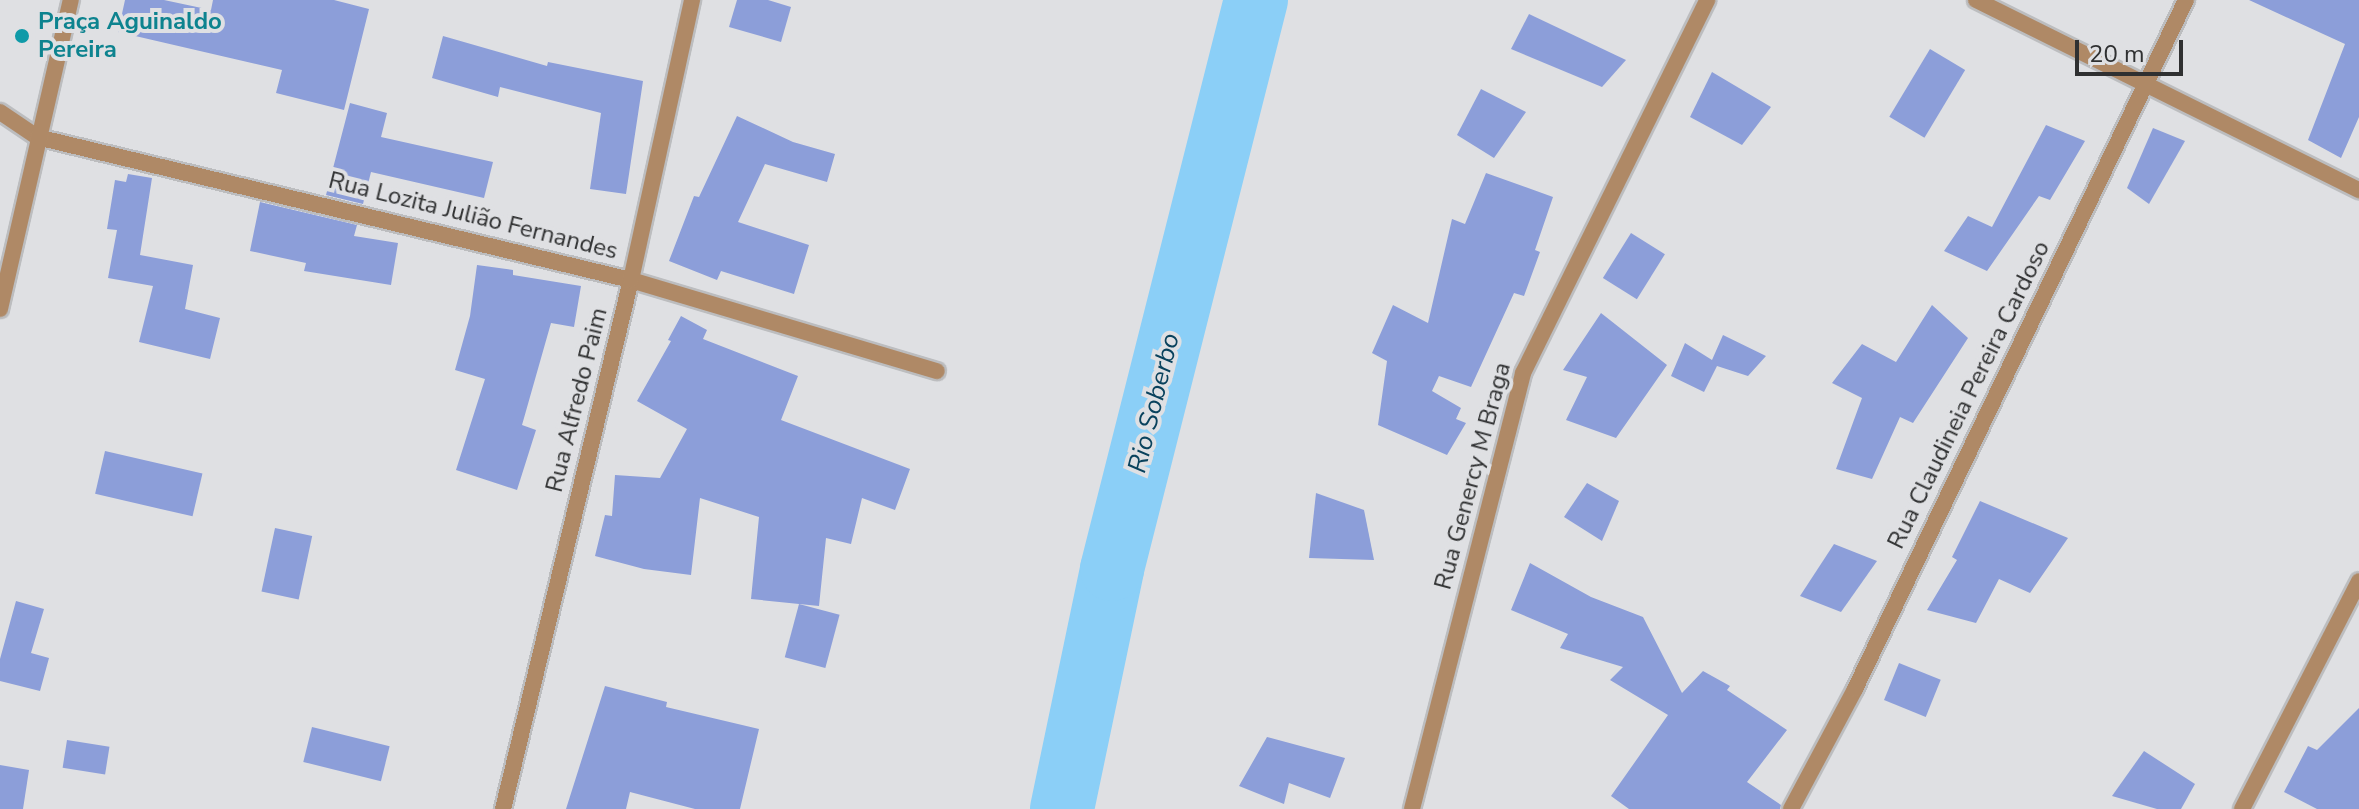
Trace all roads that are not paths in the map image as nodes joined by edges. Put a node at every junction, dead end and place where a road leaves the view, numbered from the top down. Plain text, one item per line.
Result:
1 (71, 0) edge
2 (692, 0) edge
3 (1707, 0) edge
4 (1976, 0) edge
5 (2186, 0) edge
6 (2145, 83) junction
7 (0, 112) edge
8 (37, 137) junction
9 (2359, 190) edge
10 (631, 280) junction
11 (0, 309) edge
12 (937, 371) dead end
13 (2359, 581) edge
14 (503, 809) edge
15 (1412, 809) edge
16 (1791, 809) edge
17 (2242, 809) edge

1 - 8 street
2 - 10 street, Rua Alfredo Paim
3 - 15 street, Rua Genercy M Braga
4 - 6 street
5 - 6 street, Rua Claudineia Pereira Cardoso
6 - 9 street
6 - 16 street, Rua Claudineia Pereira Cardoso
7 - 8 street, Rua Lozita Julião Fernandes
8 - 10 street, Rua Lozita Julião Fernandes
8 - 11 street
10 - 12 street, Rua Lozita Julião Fernandes
10 - 14 street, Rua Alfredo Paim
13 - 17 street

